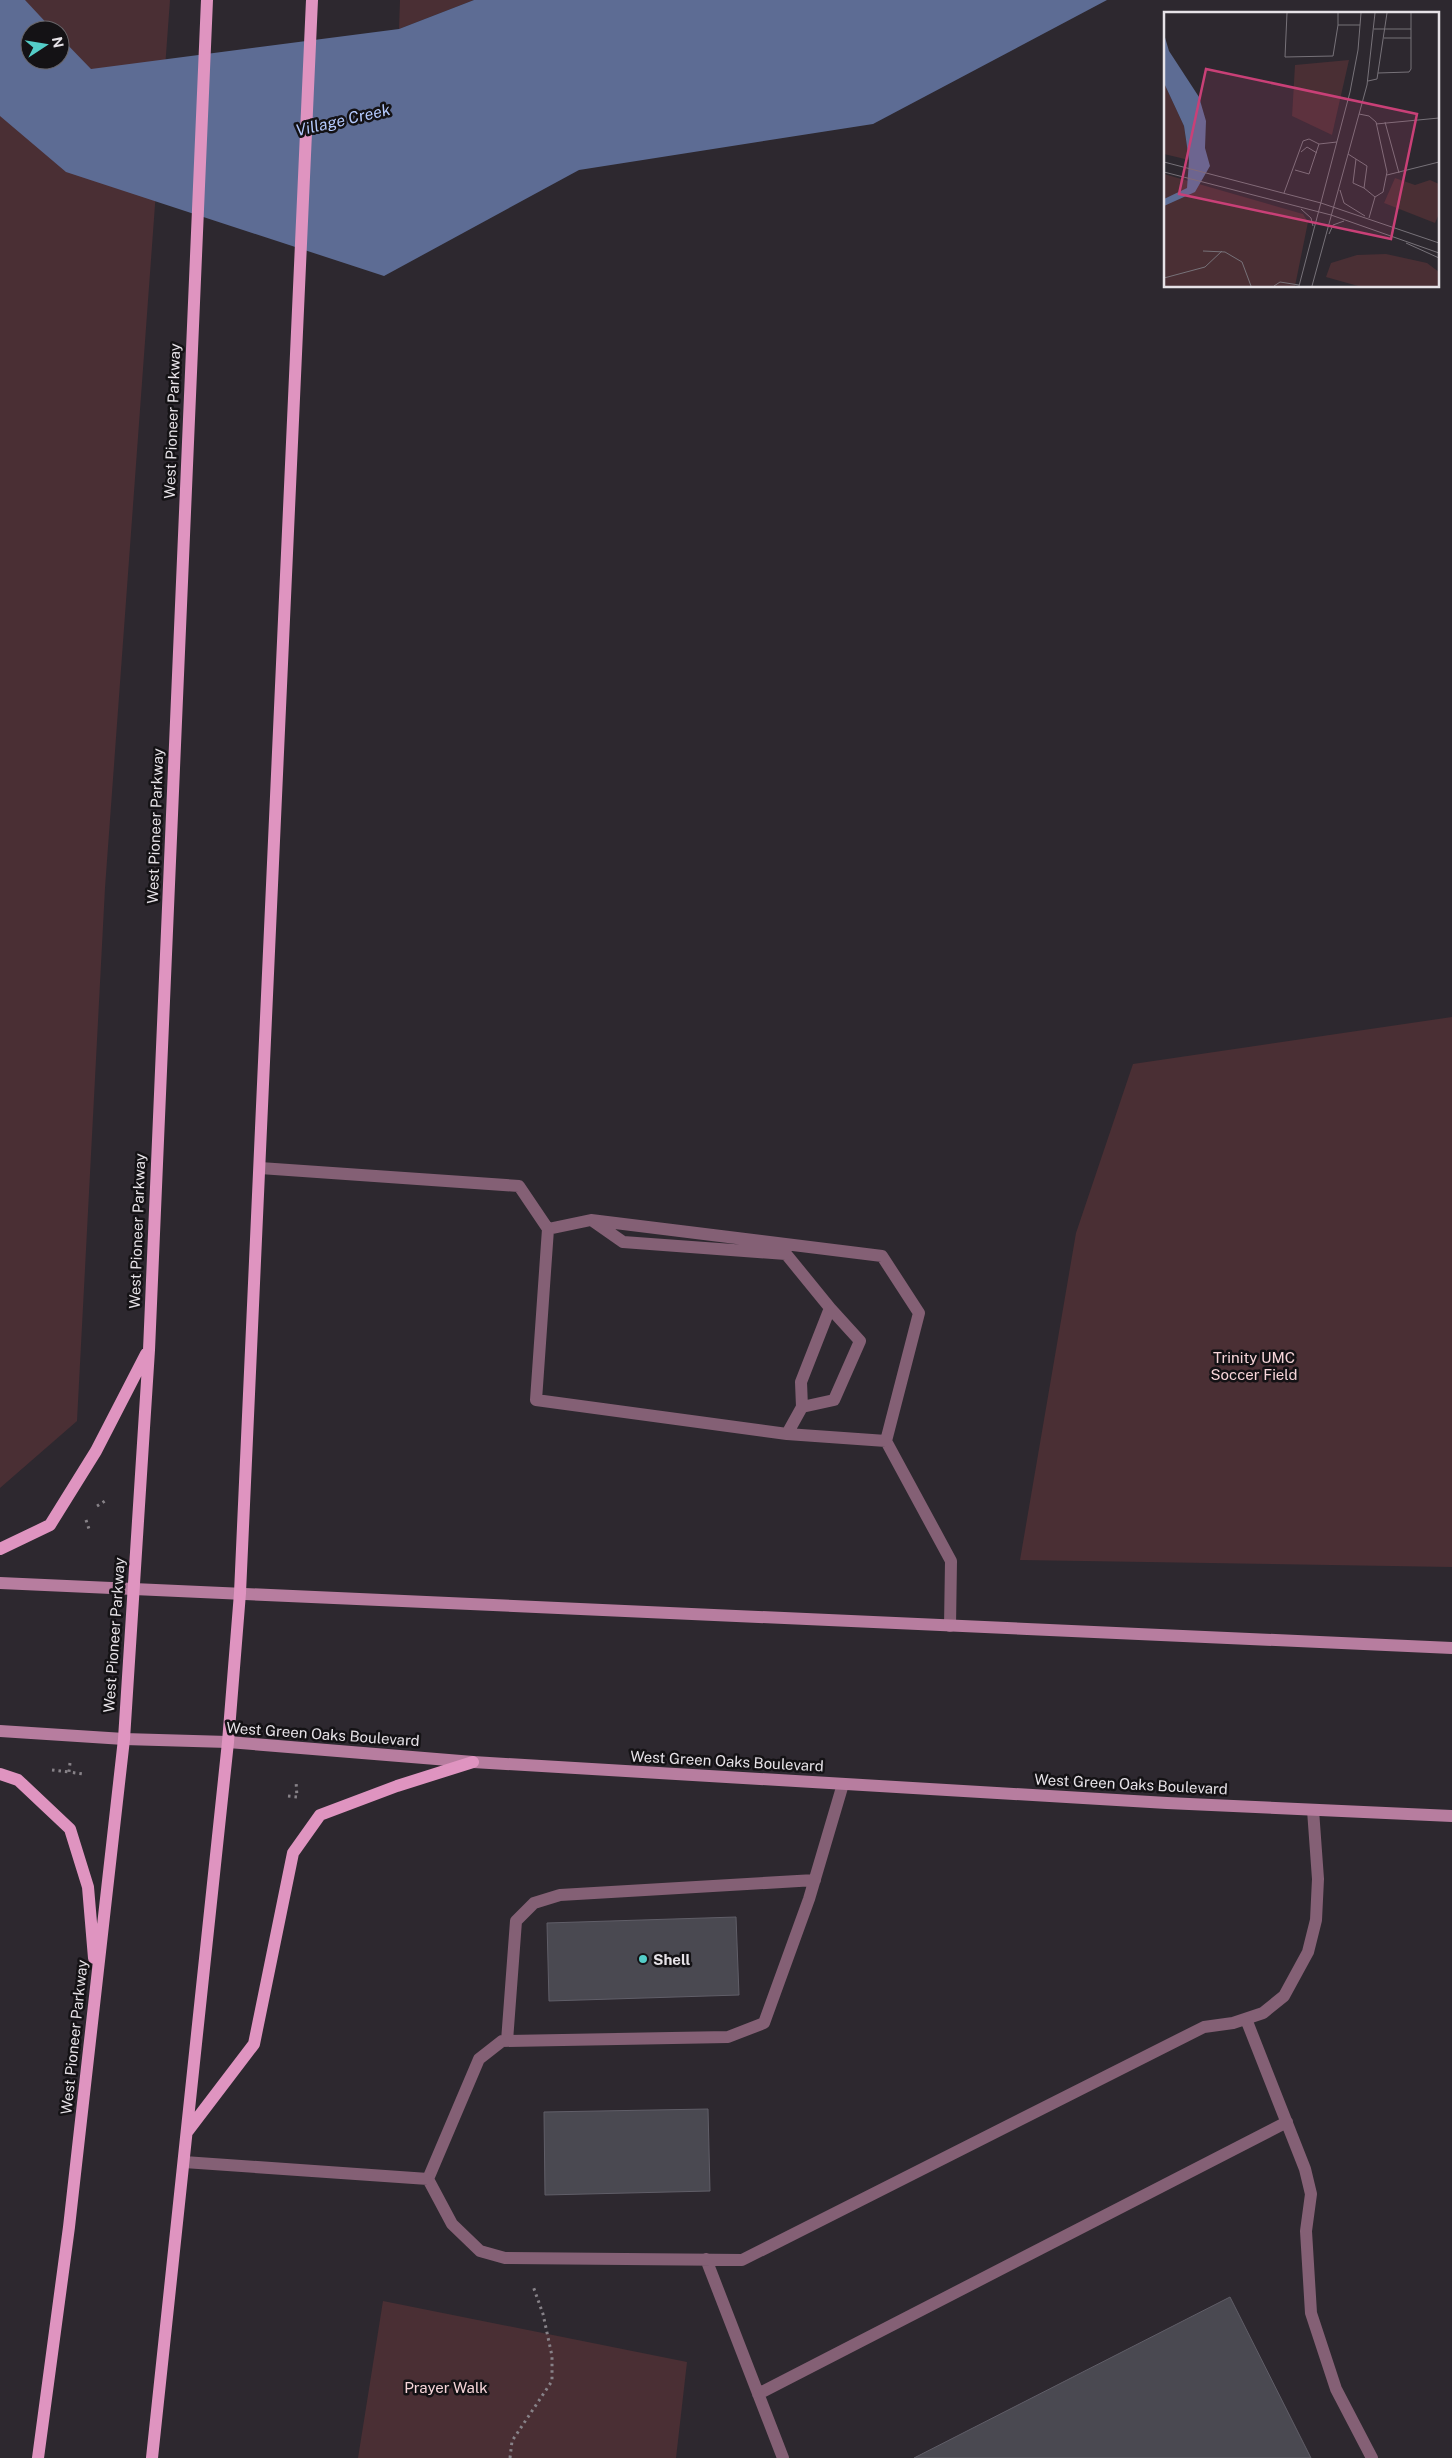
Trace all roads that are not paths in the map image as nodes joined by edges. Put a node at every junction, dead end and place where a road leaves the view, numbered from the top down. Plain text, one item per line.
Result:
1 (207, 0) edge
2 (312, 0) edge
3 (260, 1168) junction
4 (591, 1220) junction
5 (548, 1229) junction
6 (830, 1308) junction
7 (149, 1350) junction
8 (802, 1407) junction
9 (787, 1434) junction
10 (886, 1441) junction
11 (0, 1549) edge
12 (0, 1583) edge
13 (134, 1589) junction
14 (240, 1593) junction
15 (950, 1626) junction
16 (1452, 1648) edge
17 (0, 1731) edge
18 (124, 1739) junction
19 (228, 1742) junction
20 (473, 1762) junction
21 (0, 1774) edge
22 (843, 1784) junction
23 (1313, 1810) junction
24 (1452, 1816) edge
25 (815, 1880) junction
26 (96, 1984) junction
27 (1246, 2019) junction
28 (508, 2041) junction
29 (1287, 2122) junction
30 (187, 2132) junction
31 (184, 2162) junction
32 (428, 2180) junction
33 (706, 2259) junction
34 (758, 2394) junction
35 (38, 2458) edge
36 (152, 2458) edge
37 (783, 2458) edge
38 (1372, 2458) edge

1 - 7 main road, West Pioneer Parkway
2 - 3 main road
3 - 5 lane
3 - 14 main road
4 - 5 lane
4 - 6 lane
4 - 10 lane
5 - 9 lane
6 - 8 lane
6 - 8 lane
7 - 11 main road
7 - 13 main road, West Pioneer Parkway
8 - 9 lane
9 - 10 lane
10 - 15 lane
12 - 13 main road
13 - 14 main road
13 - 18 main road, West Pioneer Parkway
14 - 15 main road
14 - 19 main road
15 - 16 main road
17 - 18 main road, West Green Oaks Boulevard
18 - 19 main road, West Green Oaks Boulevard
18 - 26 main road, West Pioneer Parkway
19 - 20 main road, West Green Oaks Boulevard
19 - 30 main road
20 - 22 main road, West Green Oaks Boulevard
20 - 30 main road
21 - 26 main road
22 - 23 main road, West Green Oaks Boulevard
22 - 25 lane
23 - 24 main road, West Green Oaks Boulevard
23 - 27 lane
25 - 28 lane
25 - 28 lane
26 - 35 main road, West Pioneer Parkway
27 - 29 lane
27 - 33 lane
28 - 32 lane
29 - 34 lane
29 - 38 lane
30 - 31 main road
31 - 32 lane
31 - 36 main road
32 - 33 lane
33 - 34 lane
34 - 37 lane

